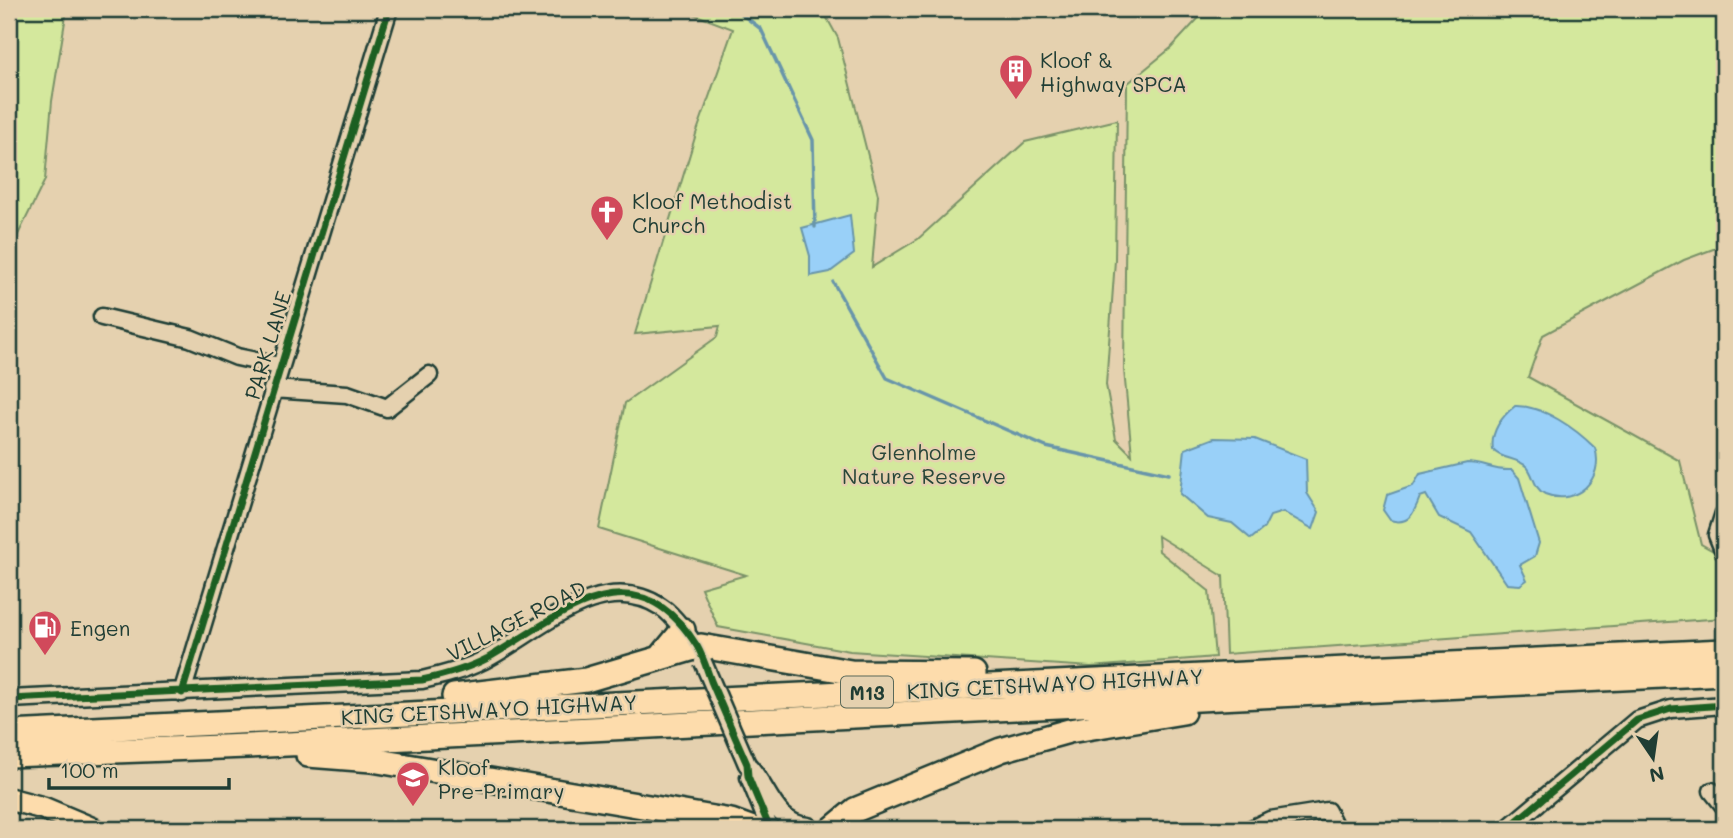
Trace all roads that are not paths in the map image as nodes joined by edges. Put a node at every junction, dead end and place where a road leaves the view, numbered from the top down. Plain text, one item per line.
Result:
1 (389, 9) edge
2 (102, 317) dead end
3 (279, 366) junction
4 (429, 375) dead end
5 (272, 389) junction
6 (1724, 513) edge
7 (1724, 552) edge
8 (694, 646) junction
9 (1724, 650) edge
10 (1724, 673) edge
11 (1103, 681) junction
12 (1336, 692) junction
13 (182, 693) junction
14 (9, 699) edge
15 (1724, 705) edge
16 (338, 715) junction
17 (9, 733) edge
18 (247, 746) junction
19 (9, 755) edge
20 (747, 764) junction
21 (1712, 791) dead end
22 (9, 799) edge
23 (30, 806) junction
24 (1724, 806) edge
25 (810, 828) edge
26 (67, 829) edge
27 (93, 829) edge
28 (753, 829) edge
29 (771, 829) edge
30 (832, 829) edge
31 (1251, 829) edge
32 (1336, 829) edge
33 (1507, 829) edge

1 - 3 street, PARK LANE
2 - 3 street
3 - 5 street, PARK LANE
4 - 5 street
5 - 13 street, PARK LANE
6 - 7 street
8 - 11 highway
8 - 13 street, VILLAGE ROAD
8 - 16 highway
8 - 20 street, VILLAGE ROAD, bridge
9 - 11 highway, KING CETSHWAYO HIGHWAY / M13
10 - 12 highway, KING CETSHWAYO HIGHWAY / M13
11 - 16 highway, KING CETSHWAYO HIGHWAY / M13
12 - 18 highway, KING CETSHWAYO HIGHWAY / M13
12 - 30 highway
13 - 14 street, VILLAGE ROAD
15 - 33 street
16 - 17 highway, KING CETSHWAYO HIGHWAY / M13
18 - 19 highway, KING CETSHWAYO HIGHWAY / M13
18 - 28 highway
20 - 25 street, VILLAGE ROAD
20 - 29 street, VILLAGE ROAD
21 - 24 street
22 - 23 main road
23 - 26 main road
23 - 27 main road
31 - 32 street

